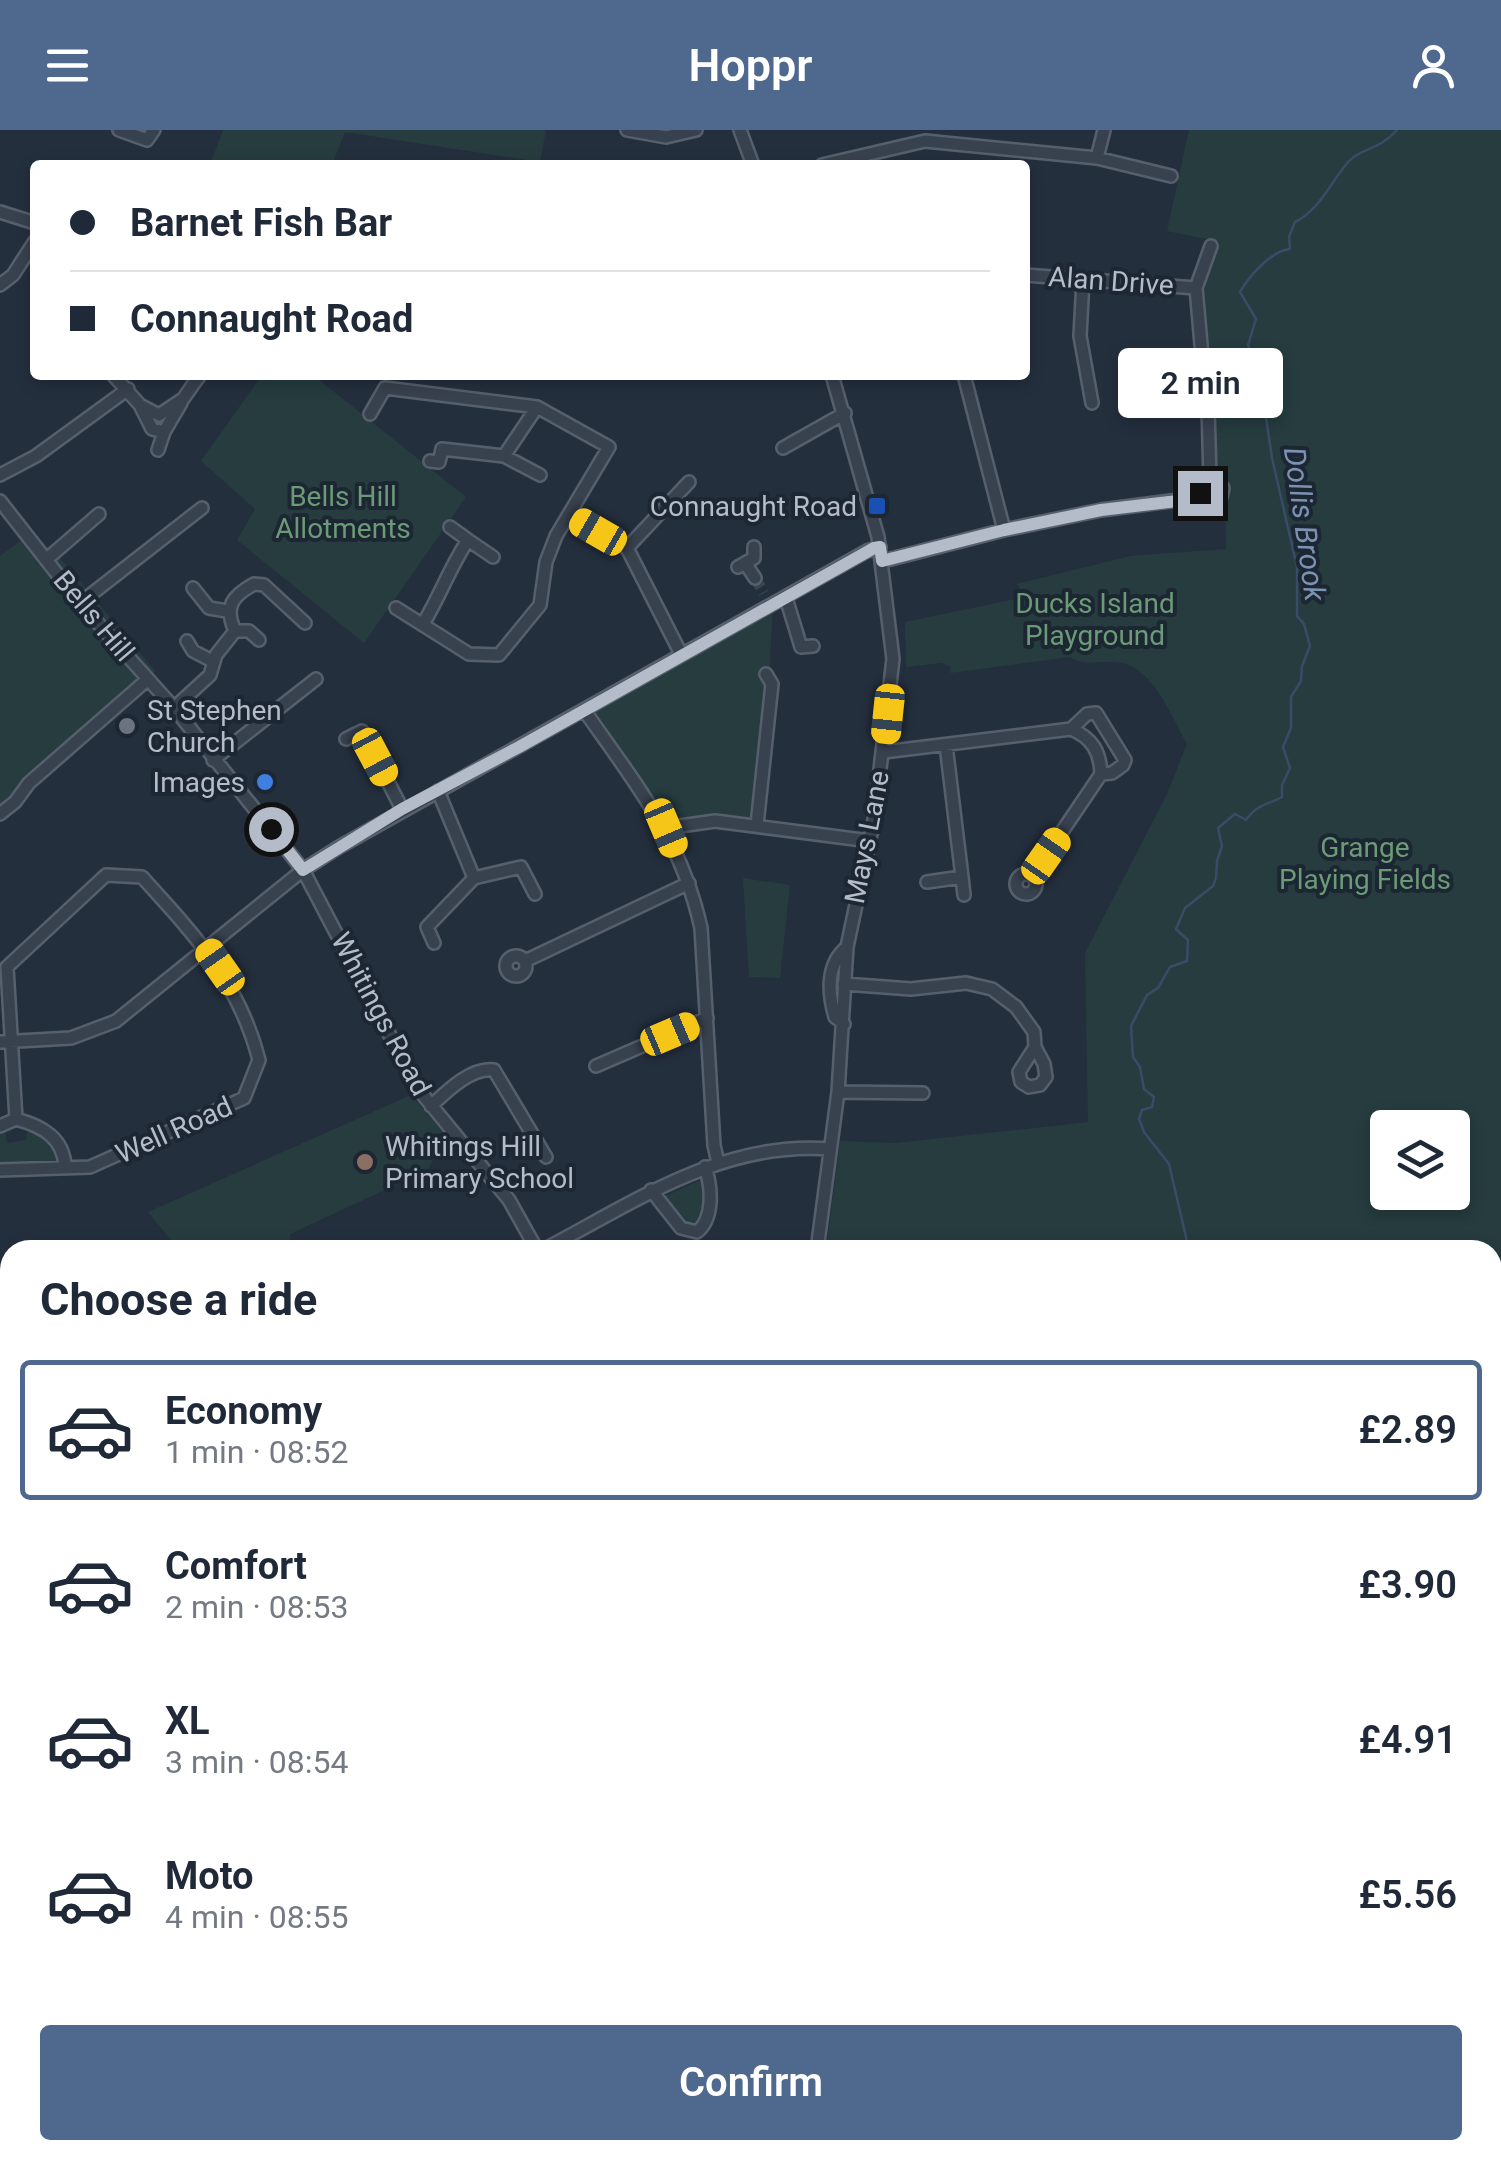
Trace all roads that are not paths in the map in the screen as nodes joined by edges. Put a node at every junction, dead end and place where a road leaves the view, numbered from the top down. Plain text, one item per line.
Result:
1 (120, 130) edge
2 (154, 130) edge
3 (696, 130) edge
4 (740, 130) edge
5 (983, 130) edge
6 (1104, 130) edge
7 (633, 131) edge
8 (979, 146) junction
9 (1097, 158) junction
10 (751, 160) edge
11 (843, 160) edge
12 (1171, 176) dead end
13 (0, 212) edge
14 (30, 221) edge
15 (1211, 246) dead end
16 (30, 249) edge
17 (1030, 275) edge
18 (1083, 280) junction
19 (0, 285) edge
20 (1196, 288) junction
21 (1207, 373) dead end
22 (118, 380) edge
23 (196, 380) edge
24 (834, 380) edge
25 (965, 380) edge
26 (128, 390) junction
27 (183, 399) junction
28 (1092, 403) dead end
29 (140, 405) junction
30 (1208, 406) dead end
31 (537, 407) junction
32 (370, 414) dead end
33 (844, 414) junction
34 (164, 432) junction
35 (783, 448) dead end
36 (158, 450) dead end
37 (504, 456) junction
38 (430, 460) dead end
39 (0, 475) edge
40 (540, 475) dead end
41 (1210, 479) junction
42 (689, 482) dead end
43 (1202, 496) junction
44 (0, 501) edge
45 (202, 508) dead end
46 (99, 514) dead end
47 (570, 515) junction
48 (450, 527) dead end
49 (1004, 530) junction
50 (468, 540) junction
51 (754, 547) dead end
52 (880, 547) junction
53 (626, 548) junction
54 (493, 557) dead end
55 (46, 558) junction
56 (882, 561) junction
57 (755, 578) tunnel mouth
58 (193, 588) dead end
59 (764, 592) tunnel mouth
60 (786, 598) junction
61 (80, 603) junction
62 (772, 606) junction
63 (396, 608) dead end
64 (228, 612) junction
65 (305, 623) dead end
66 (423, 624) junction
67 (235, 631) junction
68 (259, 640) dead end
69 (186, 641) dead end
70 (813, 646) dead end
71 (680, 654) junction
72 (214, 662) junction
73 (766, 674) dead end
74 (316, 678) dead end
75 (148, 680) junction
76 (174, 708) junction
77 (584, 710) junction
78 (1071, 729) junction
79 (346, 739) dead end
80 (946, 745) junction
81 (884, 752) junction
82 (212, 760) junction
83 (1101, 774) junction
84 (438, 791) junction
85 (402, 809) junction
86 (0, 814) edge
87 (757, 825) junction
88 (666, 828) junction
89 (870, 841) junction
90 (303, 870) junction
91 (1032, 876) dead end
92 (474, 878) junction
93 (962, 878) junction
94 (927, 882) dead end
95 (689, 883) junction
96 (535, 894) dead end
97 (964, 894) dead end
98 (434, 944) dead end
99 (847, 947) junction
100 (207, 949) junction
101 (525, 961) dead end
102 (844, 984) junction
103 (706, 1018) junction
104 (844, 1024) junction
105 (6, 1042) edge
106 (1035, 1047) dead end
107 (596, 1066) dead end
108 (838, 1092) junction
109 (923, 1093) dead end
110 (431, 1106) junction
111 (16, 1119) junction
112 (0, 1126) edge
113 (830, 1149) junction
114 (546, 1157) dead end
115 (712, 1165) junction
116 (65, 1168) junction
117 (0, 1170) edge
118 (651, 1190) junction
119 (534, 1240) edge
120 (570, 1240) edge
121 (817, 1240) edge

1 - 2 street
3 - 7 street
4 - 10 street
5 - 8 street
6 - 9 street
8 - 9 street
8 - 11 street
9 - 12 street
13 - 14 street
15 - 20 street
16 - 19 street
17 - 18 street, Alan Drive
18 - 20 street, Alan Drive
18 - 28 street
20 - 21 street
22 - 26 street
23 - 27 street
24 - 33 street, Mays Lane
25 - 49 street
26 - 29 street
26 - 39 street
27 - 29 street
27 - 34 street
29 - 34 street
30 - 41 street
31 - 32 street
31 - 37 street
31 - 47 street
33 - 35 street
33 - 52 street, Mays Lane
34 - 36 street
37 - 38 street
37 - 40 street
41 - 43 street
41 - 43 street
42 - 53 street
43 - 49 street
44 - 55 street, Bells Hill
45 - 61 street
46 - 55 street
47 - 53 street
47 - 66 street
48 - 50 street
49 - 56 street
50 - 54 street
50 - 66 street
51 - 57 street
52 - 56 street, Mays Lane
52 - 60 street
53 - 71 street
55 - 61 street, Bells Hill
56 - 81 street, Mays Lane
58 - 64 street
59 - 62 street
60 - 62 street
60 - 70 street
61 - 75 street, Bells Hill
62 - 71 street
63 - 66 street
64 - 65 street
64 - 67 street
67 - 68 street
67 - 72 street
69 - 72 street
71 - 77 street
72 - 76 street
73 - 87 street
74 - 82 street
75 - 76 street, Bells Hill
75 - 86 street
76 - 82 street, Bells Hill
77 - 84 street
77 - 88 street
78 - 80 street
78 - 83 street
78 - 83 street
79 - 85 street
80 - 81 street
80 - 93 street
81 - 89 street, Mays Lane
82 - 90 street, Bells Hill
83 - 91 street
84 - 85 street
84 - 92 street
85 - 90 street
87 - 88 street
87 - 89 street
88 - 95 street
89 - 99 street, Mays Lane
90 - 100 street
90 - 110 street, Whitings Road
92 - 96 street
92 - 98 street
93 - 94 street
93 - 97 street
95 - 101 street
95 - 103 street
99 - 102 street, Mays Lane
99 - 104 street, Mays Lane
100 - 105 street
100 - 105 street, Well Road
100 - 116 street, Well Road
102 - 104 street, Mays Lane
102 - 106 street
103 - 107 street
103 - 115 street
104 - 108 street, Mays Lane
105 - 111 street
108 - 109 street
108 - 113 street, Mays Lane
110 - 114 street
110 - 119 street, Whitings Road
111 - 112 street
111 - 116 street
113 - 115 street
113 - 121 street, Mays Lane
115 - 118 street
115 - 118 street
116 - 117 street, Well Road
118 - 120 street

